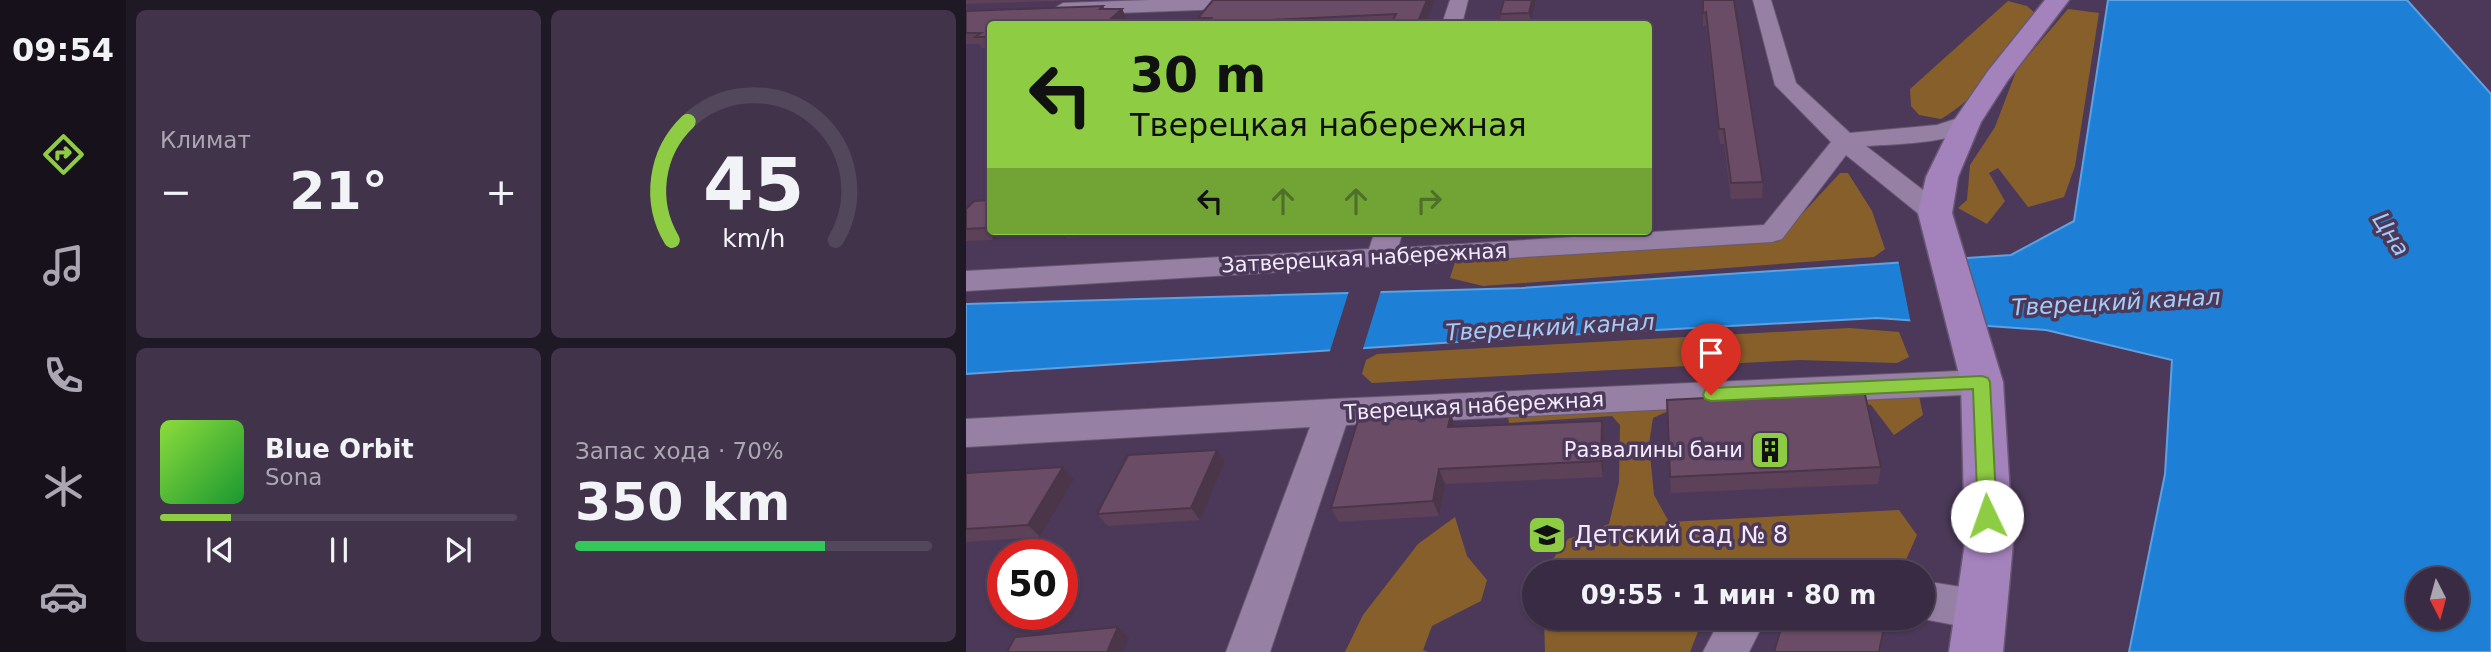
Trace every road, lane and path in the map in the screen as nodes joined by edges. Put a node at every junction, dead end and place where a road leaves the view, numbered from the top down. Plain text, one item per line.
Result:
1 (1306, 0) edge
2 (1459, 0) edge
3 (1762, 0) edge
4 (2057, 0) edge
5 (1048, 10) edge
6 (1453, 21) edge
7 (1966, 122) junction
8 (1844, 141) junction
9 (1935, 213) junction
10 (1388, 235) edge
11 (1381, 258) junction
12 (966, 281) edge
13 (1982, 382) junction
14 (1333, 412) junction
15 (966, 433) edge
16 (1935, 607) edge
17 (1738, 630) edge
18 (1978, 631) edge
19 (1248, 652) edge
20 (1725, 652) edge

1 - 5 street
2 - 6 street
3 - 8 street
4 - 7 main road
7 - 8 street
7 - 9 main road
8 - 9 street
8 - 11 street, Затверецкая набережная
9 - 13 main road
10 - 11 street
11 - 12 street, Затверецкая набережная
13 - 14 street, Тверецкая набережная
13 - 18 main road
14 - 15 street, Тверецкая набережная
14 - 19 street
16 - 18 street
17 - 20 street

